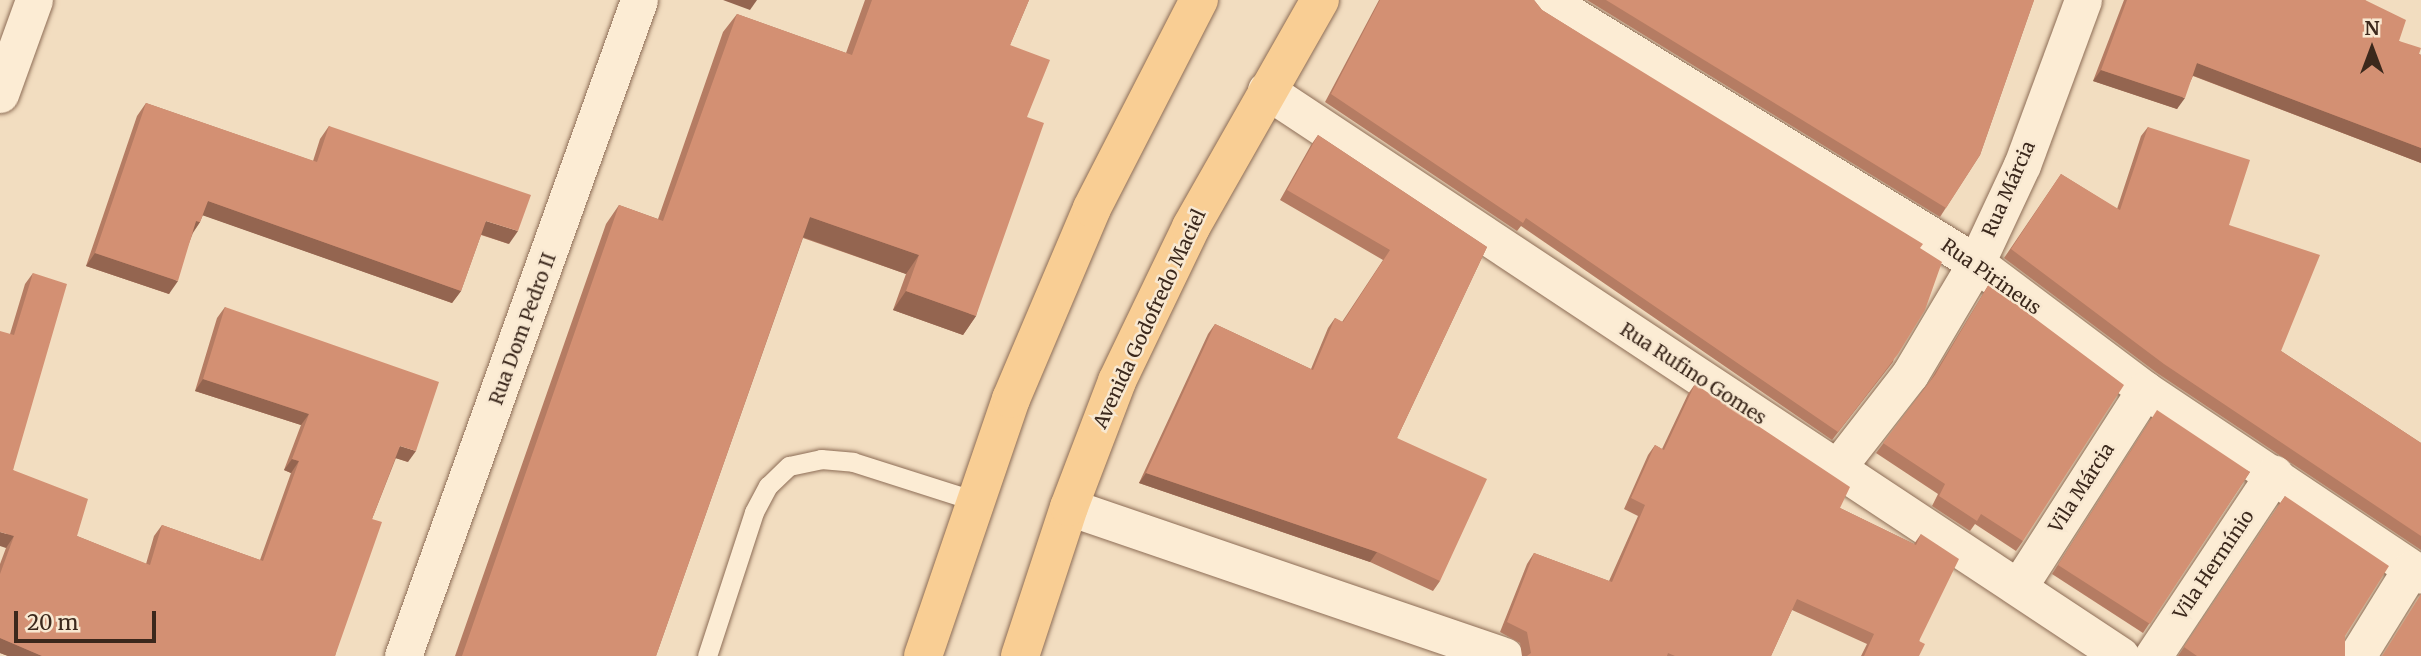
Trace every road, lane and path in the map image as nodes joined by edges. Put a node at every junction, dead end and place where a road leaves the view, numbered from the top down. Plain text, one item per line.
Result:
1 (34, 0) edge
2 (639, 0) edge
3 (1199, 0) edge
4 (1320, 0) edge
5 (1546, 0) edge
6 (2083, 0) edge
7 (1266, 90) junction
8 (0, 94) edge
9 (1976, 263) junction
10 (2144, 390) junction
11 (1836, 469) junction
12 (2274, 474) junction
13 (975, 501) junction
14 (1069, 507) junction
15 (2416, 572) edge
16 (2019, 586) junction
17 (403, 656) edge
18 (707, 656) edge
19 (923, 656) edge
20 (1020, 656) edge
21 (1504, 656) edge
22 (2121, 656) edge
23 (2153, 656) edge
24 (2357, 656) edge

1 - 8 street
2 - 17 street, Rua Dom Pedro II
3 - 13 main road
4 - 7 main road, Avenida Godofredo Maciel
5 - 9 street, Rua Pirineus
6 - 9 street, Rua Márcia
7 - 11 street, Rua Rufino Gomes
7 - 14 main road, Avenida Godofredo Maciel
9 - 10 street, Rua Pirineus
9 - 11 street, Rua Márcia
10 - 12 street, Rua Pirineus
10 - 16 street, Vila Márcia
11 - 16 street, Rua Rufino Gomes
12 - 15 street, Rua Pirineus
12 - 23 street, Vila Hermínio
13 - 18 lane
13 - 19 main road
14 - 20 main road, Avenida Godofredo Maciel
14 - 21 street
15 - 24 street
16 - 22 street, Rua Rufino Gomes

